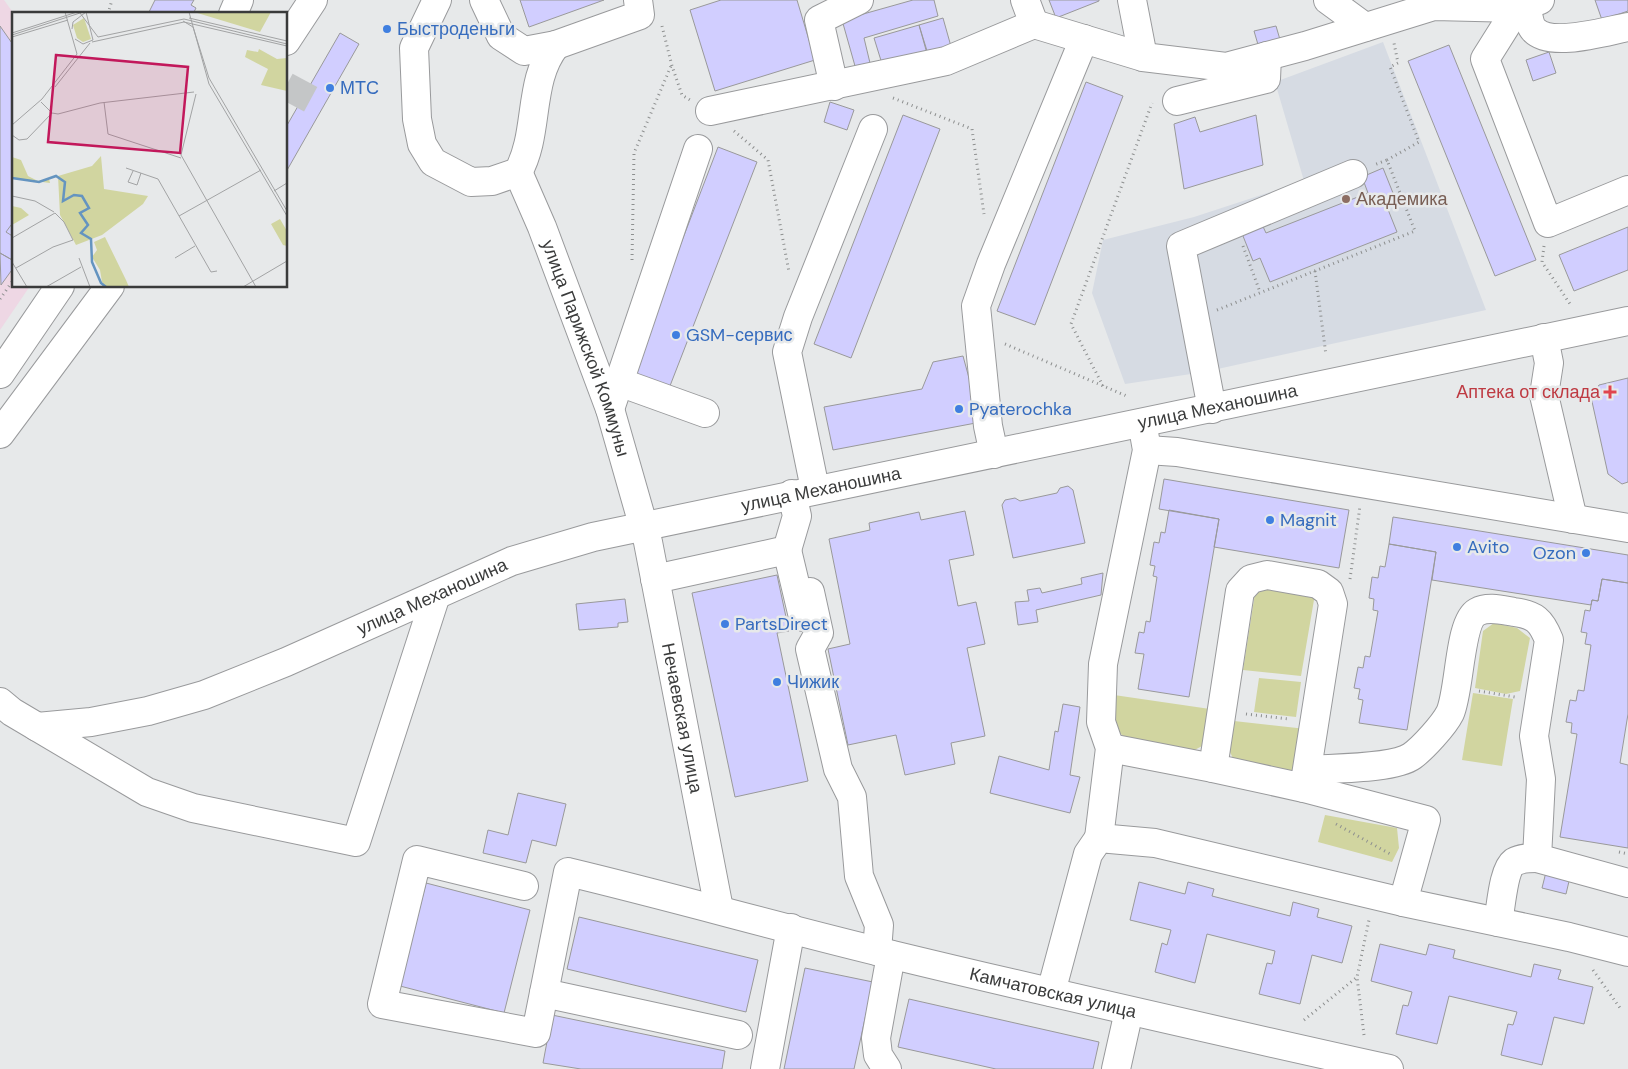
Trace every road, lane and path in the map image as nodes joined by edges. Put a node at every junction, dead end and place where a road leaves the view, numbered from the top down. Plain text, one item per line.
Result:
1 (239, 0) edge
2 (314, 0) edge
3 (437, 0) edge
4 (484, 0) edge
5 (638, 0) edge
6 (859, 0) edge
7 (1132, 0) edge
8 (1328, 0) edge
9 (1473, 4) edge
10 (1528, 4) edge
11 (234, 12) edge
12 (1030, 12) edge
13 (1376, 23) junction
14 (661, 25) dead end
15 (1628, 28) edge
16 (288, 38) edge
17 (1084, 39) junction
18 (556, 45) junction
19 (1267, 56) junction
20 (1142, 57) junction
21 (672, 66) junction
22 (834, 86) junction
23 (888, 97) dead end
24 (1166, 99) joint
25 (710, 111) junction
26 (873, 129) dead end
27 (698, 149) dead end
28 (1388, 160) junction
29 (518, 172) junction
30 (1353, 174) joint
31 (1628, 190) edge
32 (984, 216) dead end
33 (1234, 222) junction
34 (1548, 223) junction
35 (632, 270) dead end
36 (1315, 271) junction
37 (790, 277) dead end
38 (12, 282) edge
39 (59, 288) edge
40 (109, 288) edge
41 (1260, 292) junction
42 (0, 299) edge
43 (1570, 304) dead end
44 (1193, 319) junction
45 (1628, 321) edge
46 (980, 333) junction
47 (1544, 338) junction
48 (1326, 356) dead end
49 (0, 374) edge
50 (619, 382) junction
51 (1103, 386) junction
52 (1128, 397) dead end
53 (610, 409) junction
54 (1212, 409) junction
55 (705, 413) dead end
56 (0, 434) edge
57 (1145, 437) junction
58 (994, 454) junction
59 (804, 492) junction
60 (1359, 502) dead end
61 (1573, 519) junction
62 (644, 527) junction
63 (1628, 528) edge
64 (787, 550) junction
65 (1341, 571) dead end
66 (1351, 573) junction
67 (655, 580) junction
68 (1349, 582) dead end
69 (810, 592) dead end
70 (436, 595) junction
71 (1457, 688) junction
72 (1540, 701) junction
73 (1222, 710) junction
74 (4, 714) edge
75 (1315, 723) junction
76 (37, 727) junction
77 (1110, 748) junction
78 (824, 768) dead end
79 (1213, 768) junction
80 (1306, 779) junction
81 (1332, 822) dead end
82 (1099, 838) junction
83 (1537, 858) junction
84 (1414, 868) junction
85 (1628, 883) edge
86 (524, 886) dead end
87 (1375, 895) junction
88 (1403, 902) junction
89 (719, 909) junction
90 (1498, 922) junction
91 (791, 928) junction
92 (1628, 952) edge
93 (884, 953) junction
94 (1592, 969) dead end
95 (1357, 978) junction
96 (1051, 992) junction
97 (544, 993) junction
98 (1620, 1008) dead end
99 (1129, 1011) junction
100 (1304, 1020) dead end
101 (738, 1035) dead end
102 (1364, 1035) dead end
103 (762, 1067) edge
104 (887, 1069) edge
105 (1116, 1069) edge
106 (1389, 1069) edge

1 - 11 street
2 - 16 street
3 - 29 street
4 - 18 street
5 - 18 street
6 - 22 street
7 - 20 street
8 - 13 street
9 - 10 street
9 - 13 street
10 - 15 street
10 - 34 street
12 - 17 street
12 - 22 street
13 - 19 street
13 - 28 path
14 - 21 path
17 - 20 street
17 - 46 street
18 - 29 street
19 - 20 street
19 - 24 street
21 - 25 path
21 - 35 path
22 - 25 street
23 - 32 path
24 - 51 path
25 - 37 path
26 - 59 street
27 - 50 street
28 - 30 path
28 - 36 path
29 - 53 street, улица Парижской Коммуны
30 - 33 street
31 - 34 street
33 - 41 path
33 - 44 street
34 - 43 path
36 - 41 path
36 - 48 path
38 - 42 path
39 - 49 street
40 - 56 street
41 - 44 path
44 - 54 street
45 - 47 street, улица Механошина
46 - 51 path
46 - 58 street
47 - 54 street, улица Механошина
47 - 61 street
50 - 53 street
50 - 55 street
51 - 52 path
53 - 62 street, улица Парижской Коммуны
54 - 57 street, улица Механошина
57 - 58 street, улица Механошина
57 - 61 street
57 - 77 street
58 - 59 street, улица Механошина
59 - 62 street, улица Механошина
59 - 64 street
60 - 66 path
61 - 63 street
62 - 67 street, Нечаевская улица
62 - 70 street, улица Механошина
64 - 67 street
64 - 78 street
65 - 66 path
66 - 68 path
67 - 89 street, Нечаевская улица
69 - 93 street
70 - 76 street, улица Механошина
70 - 76 street
71 - 72 path
71 - 72 street
71 - 80 street
72 - 83 street
73 - 75 path
73 - 75 street
73 - 79 street
74 - 76 street
75 - 80 street
77 - 79 street
77 - 82 street
79 - 80 street
80 - 84 street
81 - 84 path
82 - 87 street
82 - 96 street
83 - 85 street
83 - 90 street
84 - 88 street
86 - 97 street
87 - 88 street
87 - 95 path
88 - 90 street
89 - 91 street, Камчатовская улица
89 - 97 street, Камчатовская улица
90 - 92 street
91 - 93 street, Камчатовская улица
91 - 103 street
93 - 96 street, Камчатовская улица
93 - 104 street
94 - 98 path
95 - 100 path
95 - 102 path
96 - 99 street, Камчатовская улица
97 - 101 street
99 - 105 street
99 - 106 street, Камчатовская улица

